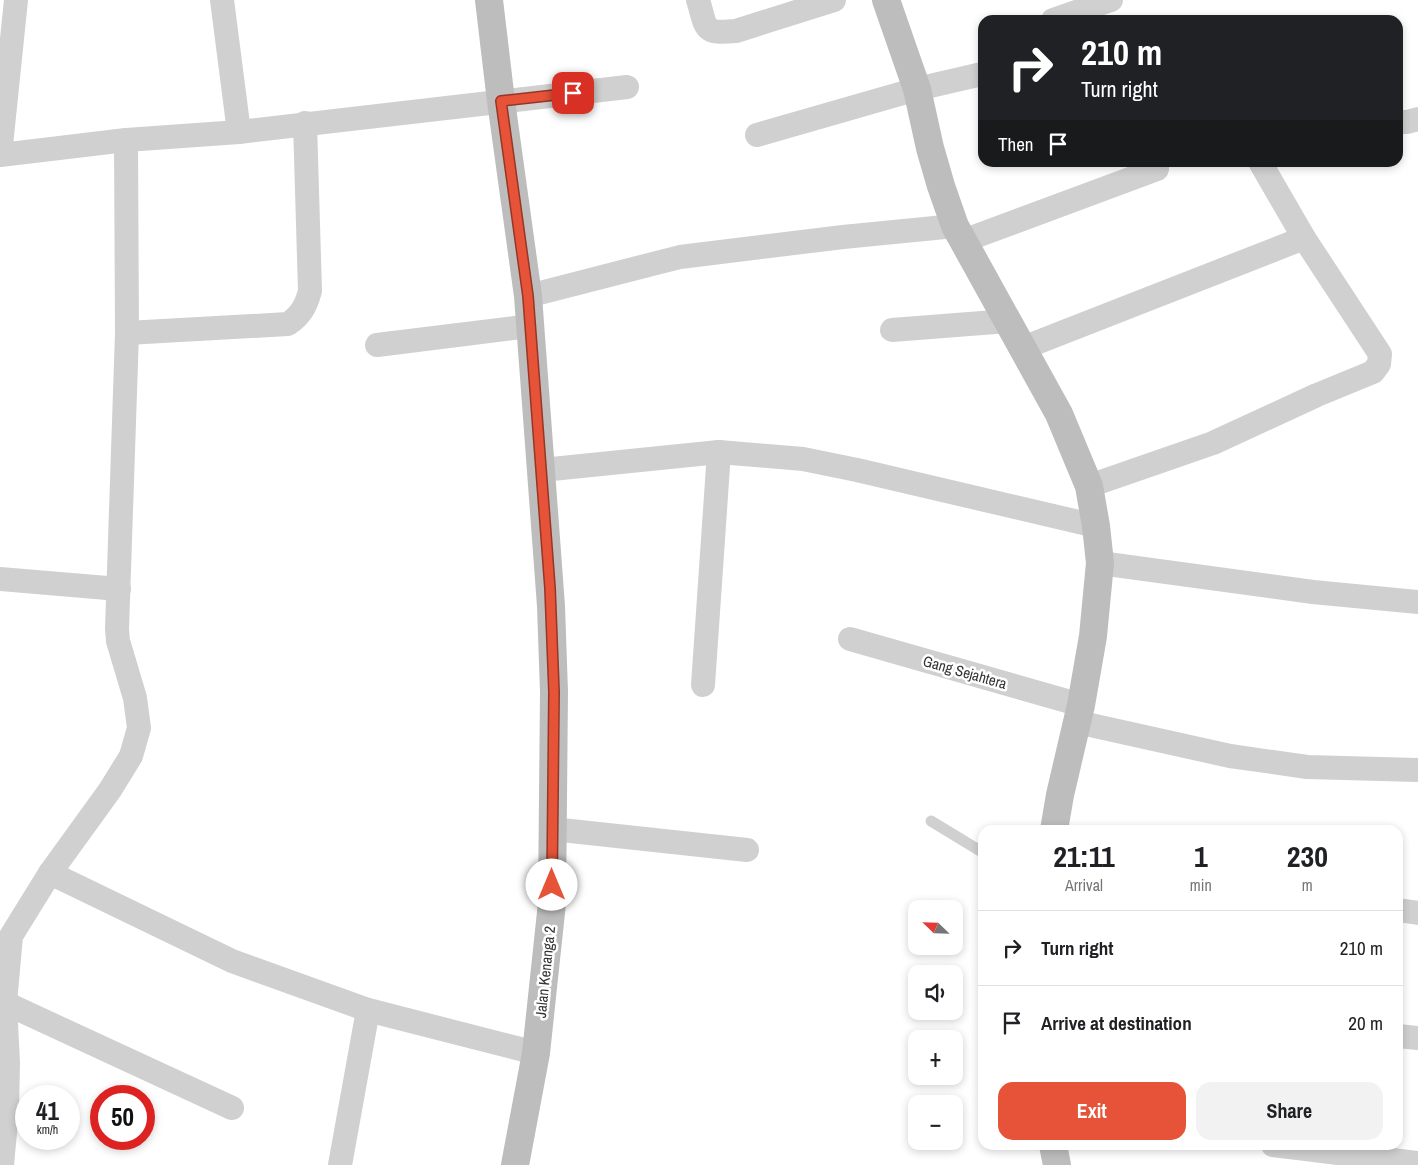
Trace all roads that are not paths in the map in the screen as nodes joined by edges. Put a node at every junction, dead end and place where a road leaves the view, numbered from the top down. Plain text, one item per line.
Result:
1 (16, 0) edge
2 (222, 0) edge
3 (490, 0) edge
4 (698, 0) edge
5 (834, 0) edge
6 (886, 0) edge
7 (1101, 2) edge
8 (1066, 15) edge
9 (978, 75) edge
10 (627, 87) dead end
11 (917, 89) junction
12 (501, 101) junction
13 (1418, 119) edge
14 (1403, 122) edge
15 (305, 123) junction
16 (239, 132) junction
17 (757, 135) dead end
18 (126, 140) junction
19 (0, 155) edge
20 (1263, 167) edge
21 (1157, 169) dead end
22 (959, 233) junction
23 (1304, 238) junction
24 (528, 296) junction
25 (1008, 321) junction
26 (530, 326) junction
27 (892, 330) dead end
28 (127, 333) junction
29 (377, 345) dead end
30 (1023, 348) junction
31 (719, 452) junction
32 (542, 470) junction
33 (1089, 486) junction
34 (1096, 526) junction
35 (1100, 563) junction
36 (0, 579) edge
37 (119, 589) junction
38 (1418, 602) edge
39 (850, 639) dead end
40 (703, 686) dead end
41 (1079, 714) junction
42 (1418, 770) edge
43 (931, 821) dead end
44 (1055, 825) edge
45 (552, 829) junction
46 (747, 850) dead end
47 (978, 850) edge
48 (50, 873) junction
49 (1403, 911) edge
50 (1418, 913) edge
51 (6, 937) edge
52 (5, 1003) junction
53 (368, 1010) junction
54 (1403, 1036) edge
55 (1418, 1038) edge
56 (536, 1053) junction
57 (232, 1108) dead end
58 (1054, 1150) edge
59 (1342, 1150) edge
60 (1418, 1163) edge
61 (2, 1165) edge
62 (340, 1165) edge
63 (515, 1165) edge
64 (1057, 1165) edge

1 - 19 street
2 - 16 street
3 - 12 main road, Jalan Kenanga 2
4 - 5 street
6 - 11 main road
7 - 8 street
9 - 11 street
10 - 12 street
11 - 17 street
11 - 22 main road
12 - 15 street
12 - 24 main road, Jalan Kenanga 2
13 - 14 street
15 - 16 street
15 - 28 street
16 - 18 street
18 - 19 street
18 - 28 street
20 - 23 street
21 - 22 street
22 - 24 street
22 - 25 main road
23 - 30 street
23 - 33 street
24 - 26 main road, Jalan Kenanga 2
25 - 27 street
25 - 30 main road
26 - 29 street
26 - 32 main road, Jalan Kenanga 2
28 - 37 street
30 - 33 main road
31 - 32 street
31 - 34 street
31 - 40 street
32 - 45 main road, Jalan Kenanga 2
33 - 34 main road
34 - 35 main road
35 - 38 street
35 - 41 main road
36 - 37 street
37 - 48 street
39 - 41 street, Gang Sejahtera
41 - 42 street, Gang Sejahtera
41 - 44 main road
43 - 47 lane
45 - 46 street
45 - 56 main road, Jalan Kenanga 2
48 - 51 street
48 - 53 street
49 - 50 street
51 - 52 street
52 - 57 street
52 - 61 street
53 - 56 street
53 - 62 street
54 - 55 street
56 - 63 main road, Jalan Kenanga 2
58 - 64 main road
59 - 60 street

